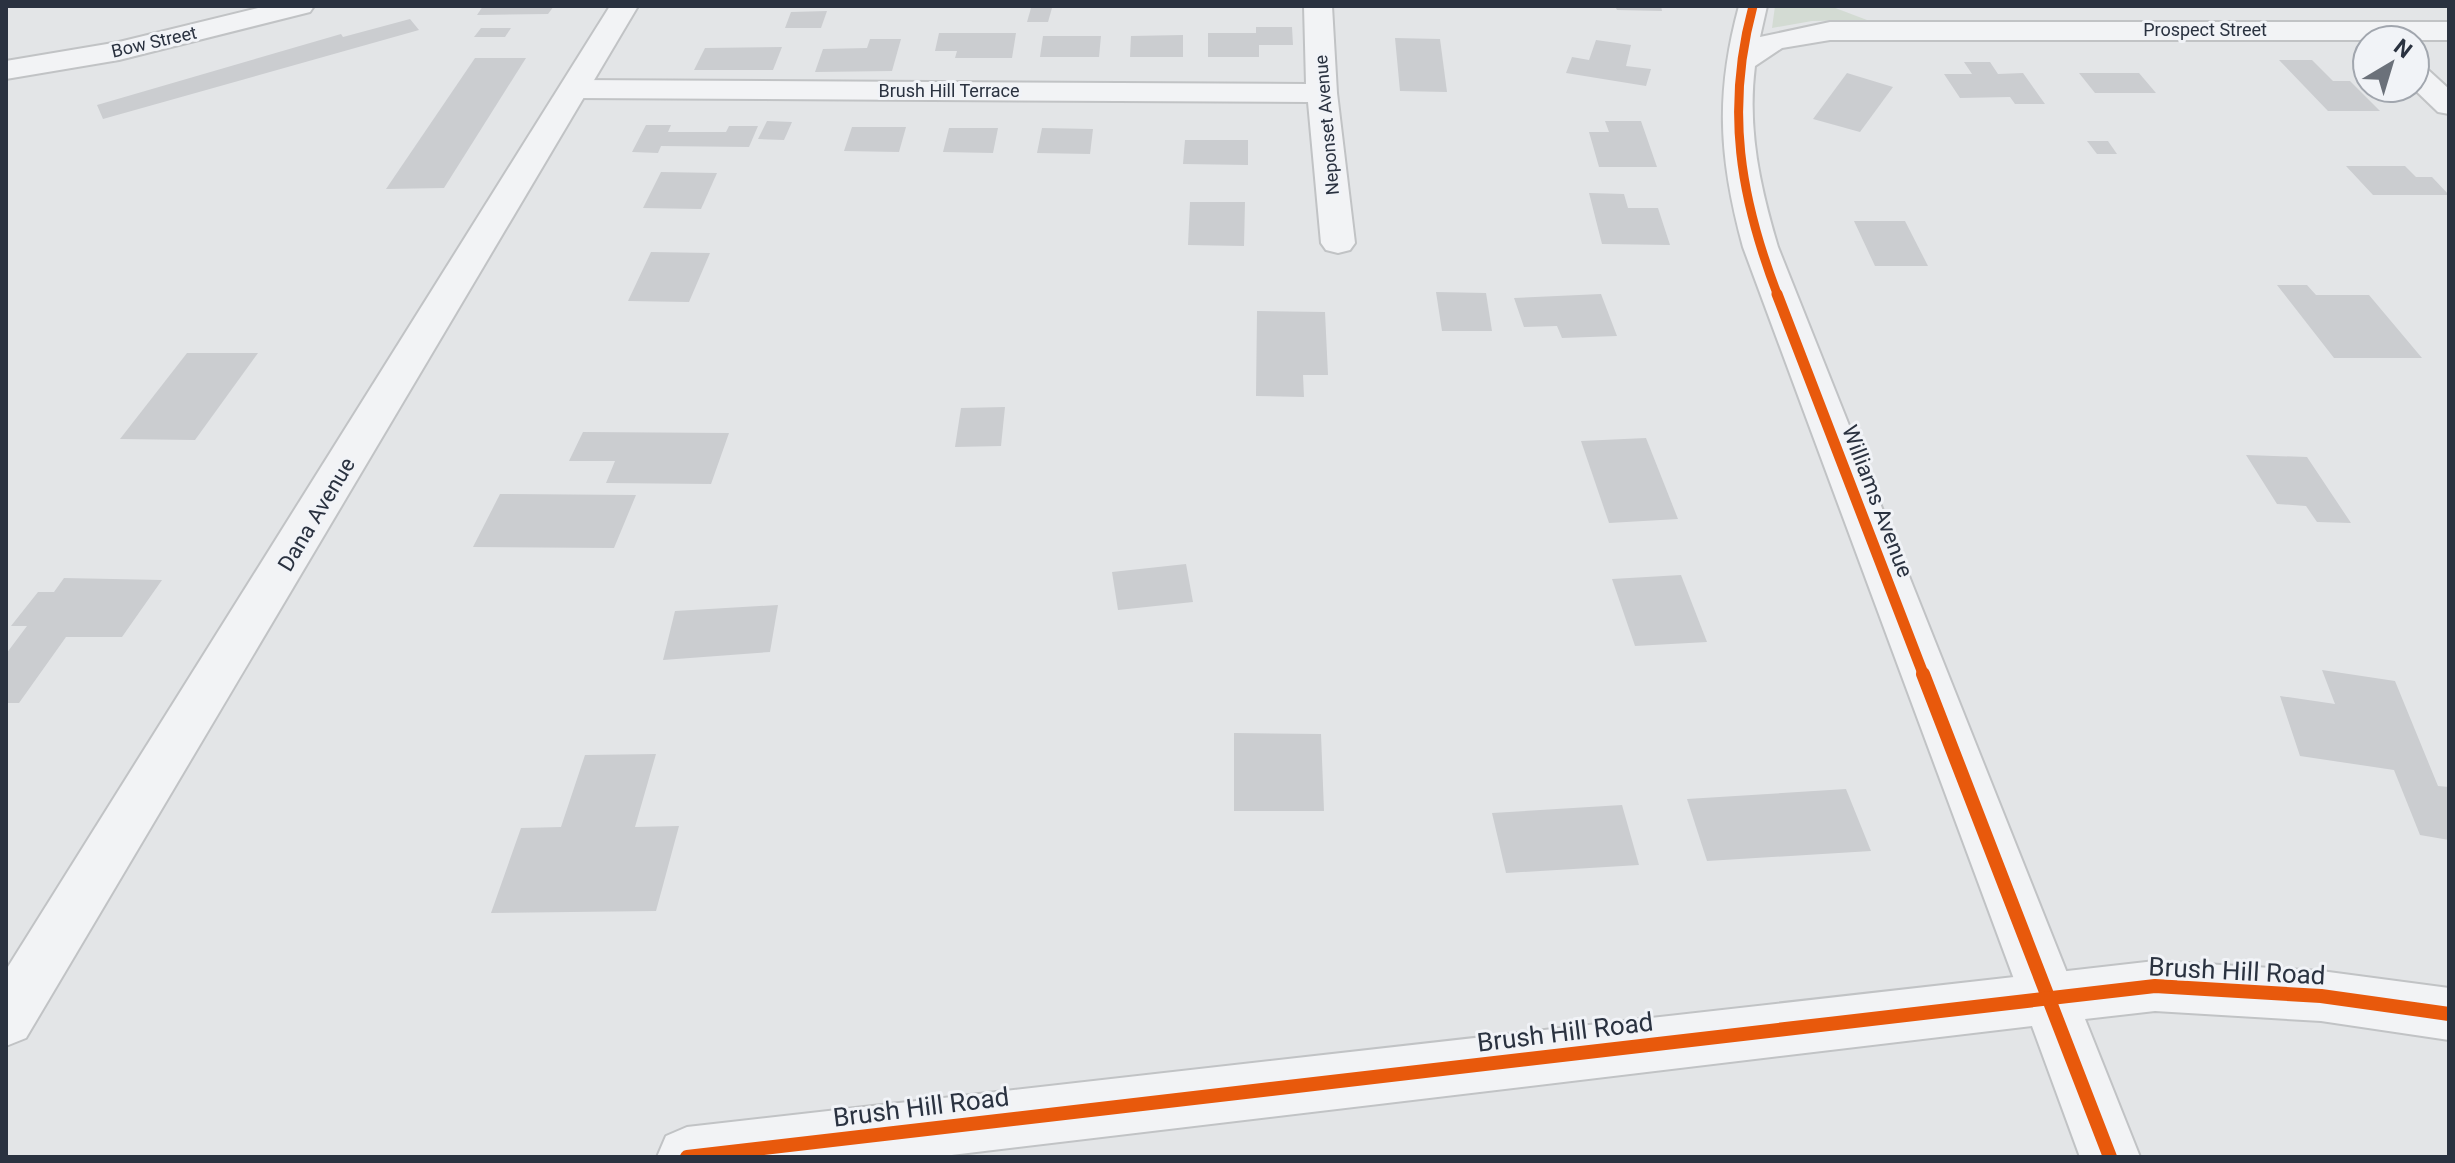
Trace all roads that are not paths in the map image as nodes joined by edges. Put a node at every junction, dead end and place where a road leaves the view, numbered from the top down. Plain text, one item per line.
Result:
1 (300, 6) edge
2 (624, 6) edge
3 (1318, 6) edge
4 (1753, 6) edge
5 (1864, 6) edge
6 (2351, 27) edge
7 (1961, 30) junction
8 (1738, 63) junction
9 (6, 70) edge
10 (575, 89) junction
11 (2431, 89) edge
12 (1322, 93) junction
13 (2449, 105) edge
14 (1338, 243) dead end
15 (2049, 998) junction
16 (2449, 1014) edge
17 (6, 1020) edge
18 (687, 1157) edge
19 (2110, 1157) edge

1 - 9 street, Bow Street
2 - 10 street, Dana Avenue
3 - 12 street, Neponset Avenue
4 - 8 street, Williams Avenue
5 - 7 street, Prospect Street
6 - 7 street, Prospect Street
7 - 8 street, Prospect Street
8 - 15 street, Williams Avenue
10 - 12 street, Brush Hill Terrace
10 - 17 street, Dana Avenue
11 - 13 street
12 - 14 street, Neponset Avenue
15 - 16 street, Brush Hill Road
15 - 18 street, Brush Hill Road
15 - 19 street, Williams Avenue

